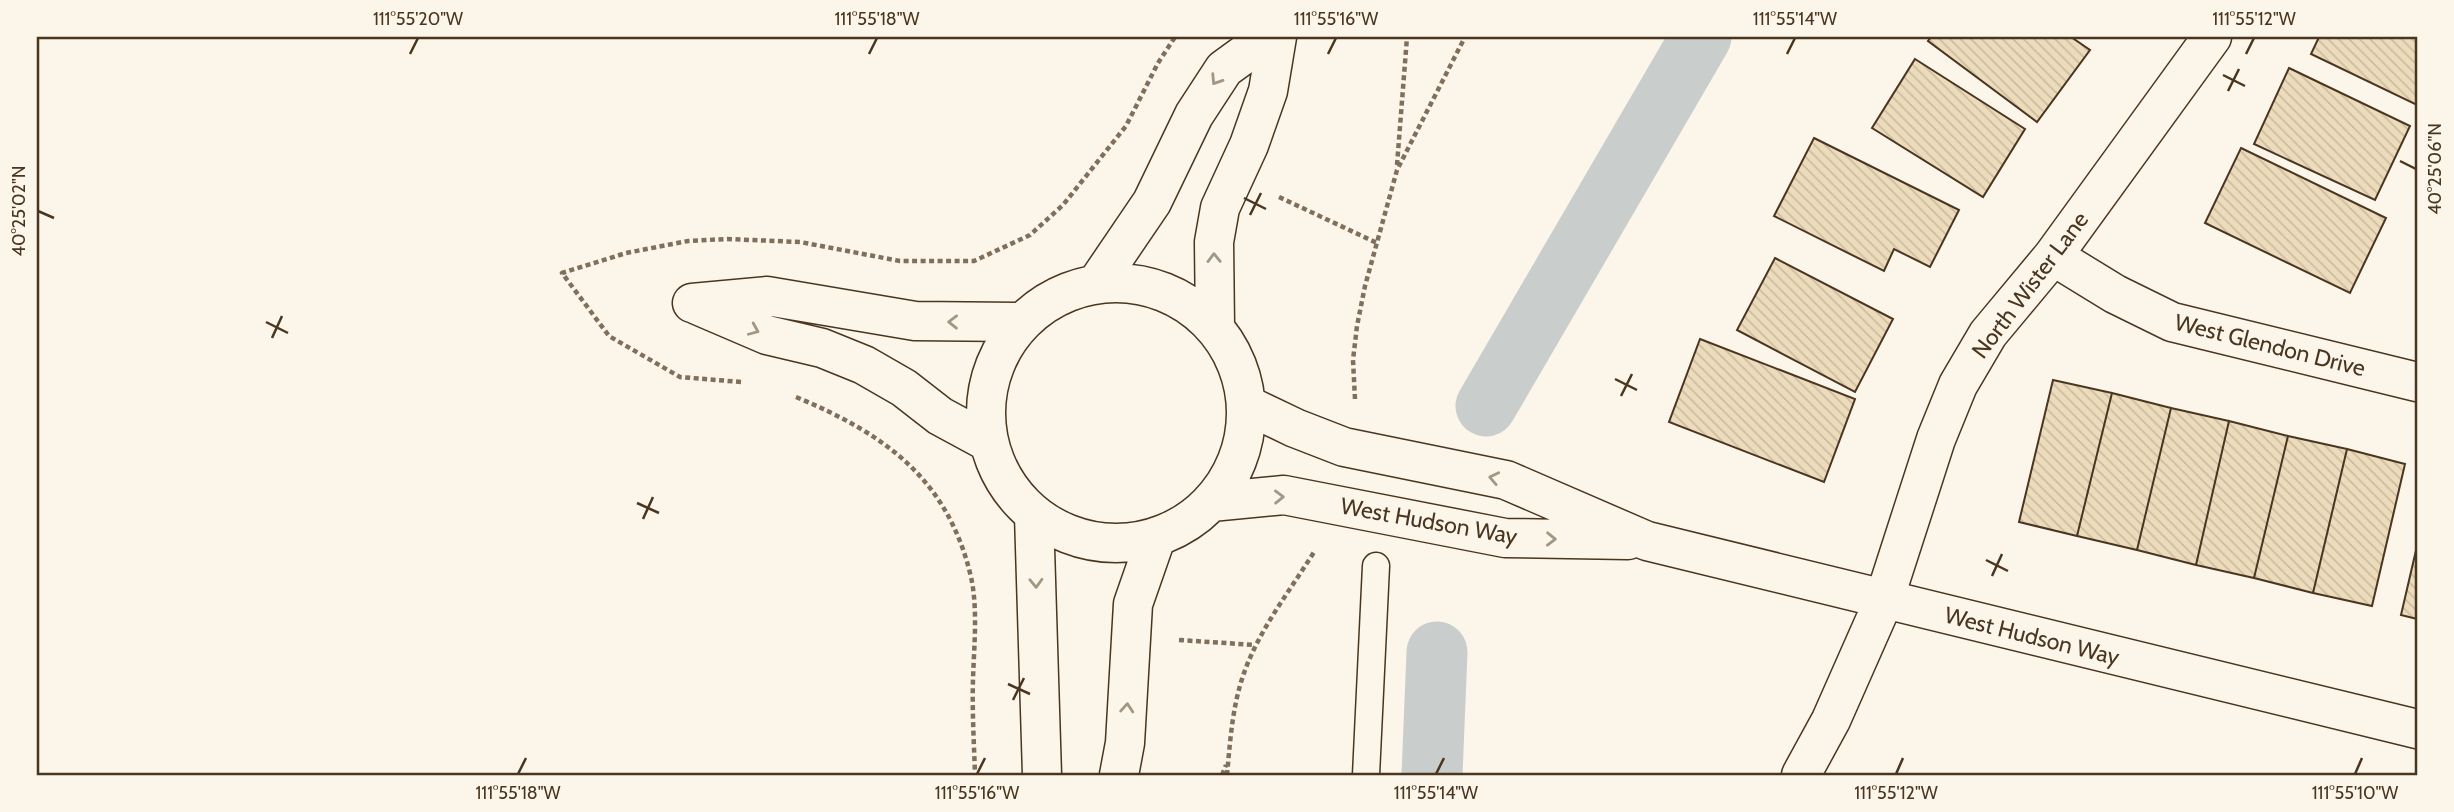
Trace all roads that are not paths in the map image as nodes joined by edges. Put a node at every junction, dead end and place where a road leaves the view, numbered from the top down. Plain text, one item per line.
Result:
1 (1268, 37) edge
2 (1277, 37) edge
3 (2212, 37) edge
4 (2053, 256) junction
5 (1097, 283) junction
6 (1021, 322) junction
7 (1215, 326) junction
8 (2417, 382) edge
9 (1247, 405) junction
10 (988, 442) junction
11 (1211, 502) junction
12 (1034, 515) junction
13 (1156, 538) junction
14 (1647, 541) junction
15 (1376, 566) dead end
16 (1884, 600) junction
17 (2417, 729) edge
18 (1042, 775) edge
19 (1119, 775) edge
20 (1366, 775) edge
21 (1801, 775) edge

1 -> 5 street
7 -> 2 street
3 - 4 street, North Wister Lane
4 - 8 street, West Glendon Drive
4 - 16 street, North Wister Lane
5 - 6 street
5 - 7 street
6 - 10 street
6 -> 10 street
7 - 9 street
9 - 11 street
14 -> 9 street, West Hudson Way
10 - 12 street
11 - 13 street
11 -> 14 street, West Hudson Way
12 - 13 street
12 -> 18 street
19 -> 13 street
14 - 16 street, West Hudson Way
15 - 20 lane
16 - 17 street, West Hudson Way
16 - 21 street, North Wister Lane

